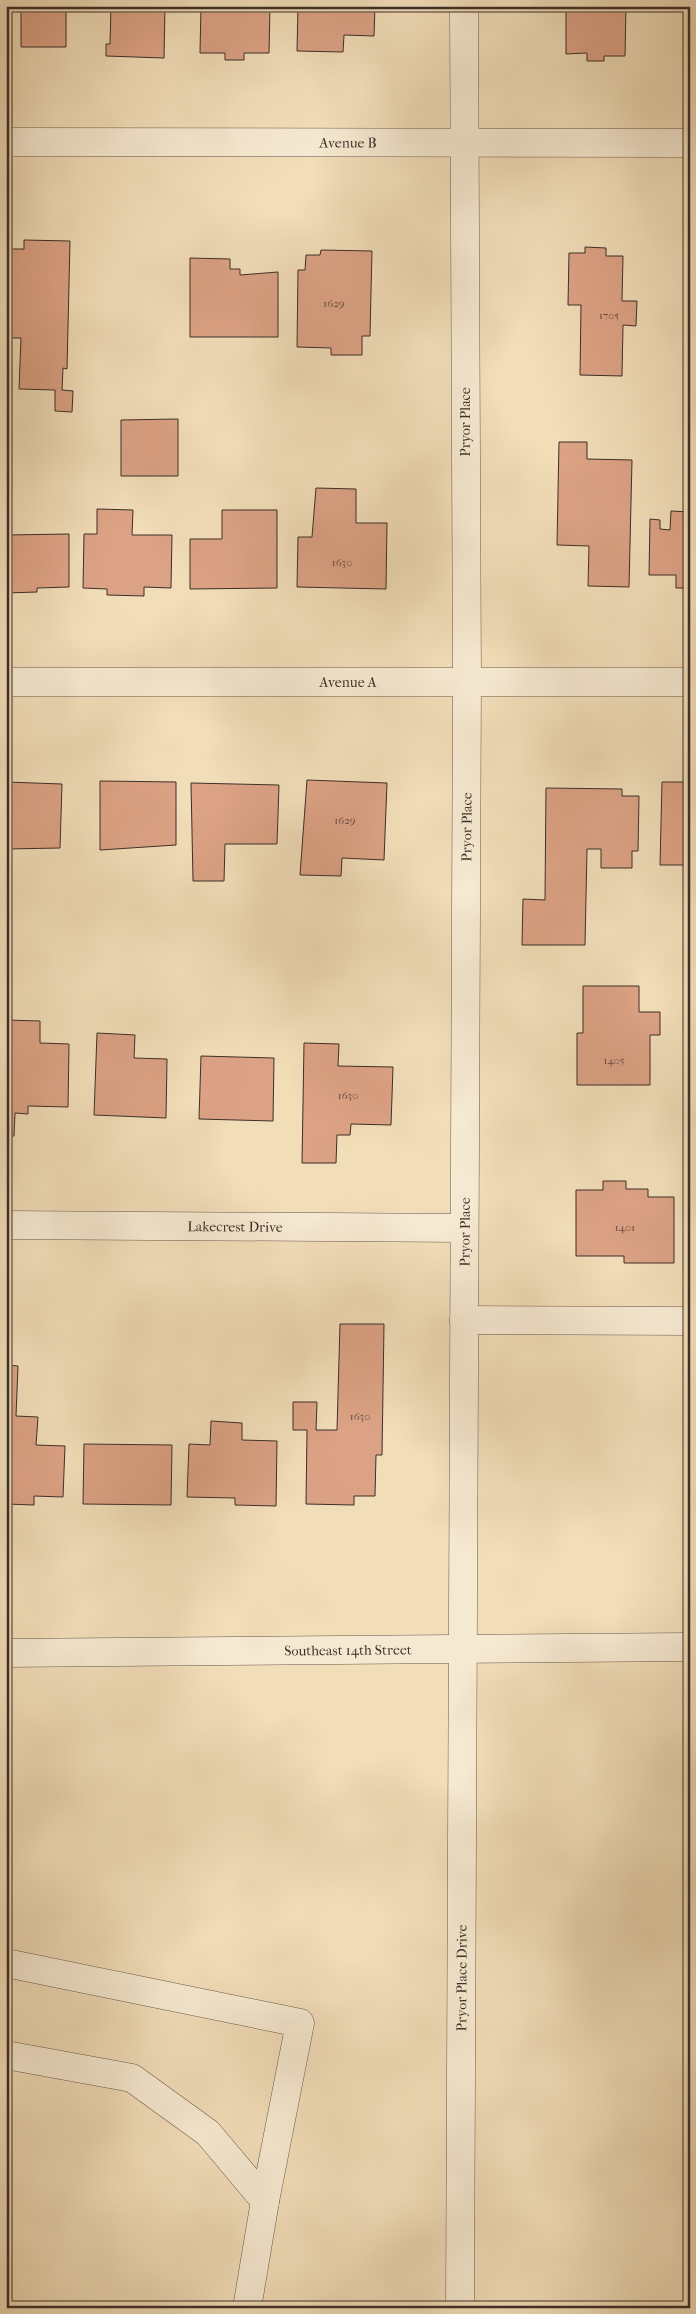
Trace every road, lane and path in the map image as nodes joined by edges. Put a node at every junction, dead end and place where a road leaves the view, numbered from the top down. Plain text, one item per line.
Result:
1 (464, 6) edge
2 (6, 142) edge
3 (464, 142) junction
4 (690, 143) edge
5 (467, 681) junction
6 (6, 682) edge
7 (690, 682) edge
8 (6, 1226) edge
9 (464, 1228) junction
10 (464, 1320) junction
11 (690, 1322) edge
12 (690, 1647) edge
13 (464, 1648) junction
14 (6, 1653) edge
15 (6, 1963) edge
16 (6, 2055) edge
17 (265, 2201) junction
18 (247, 2308) edge
19 (460, 2308) edge

1 - 3 street, Pryor Place
2 - 3 street, Avenue B
3 - 4 street, Avenue B
3 - 5 street, Pryor Place
5 - 6 street, Avenue A
5 - 7 street, Avenue A
5 - 9 street, Pryor Place
8 - 9 street, Lakecrest Drive
9 - 10 street, Pryor Place
10 - 11 street
10 - 13 street, Pryor Place
12 - 13 street, Southeast 14th Street
13 - 14 street, Southeast 14th Street
13 - 19 street, Pryor Place Drive
15 - 17 street
16 - 17 street
17 - 18 street

